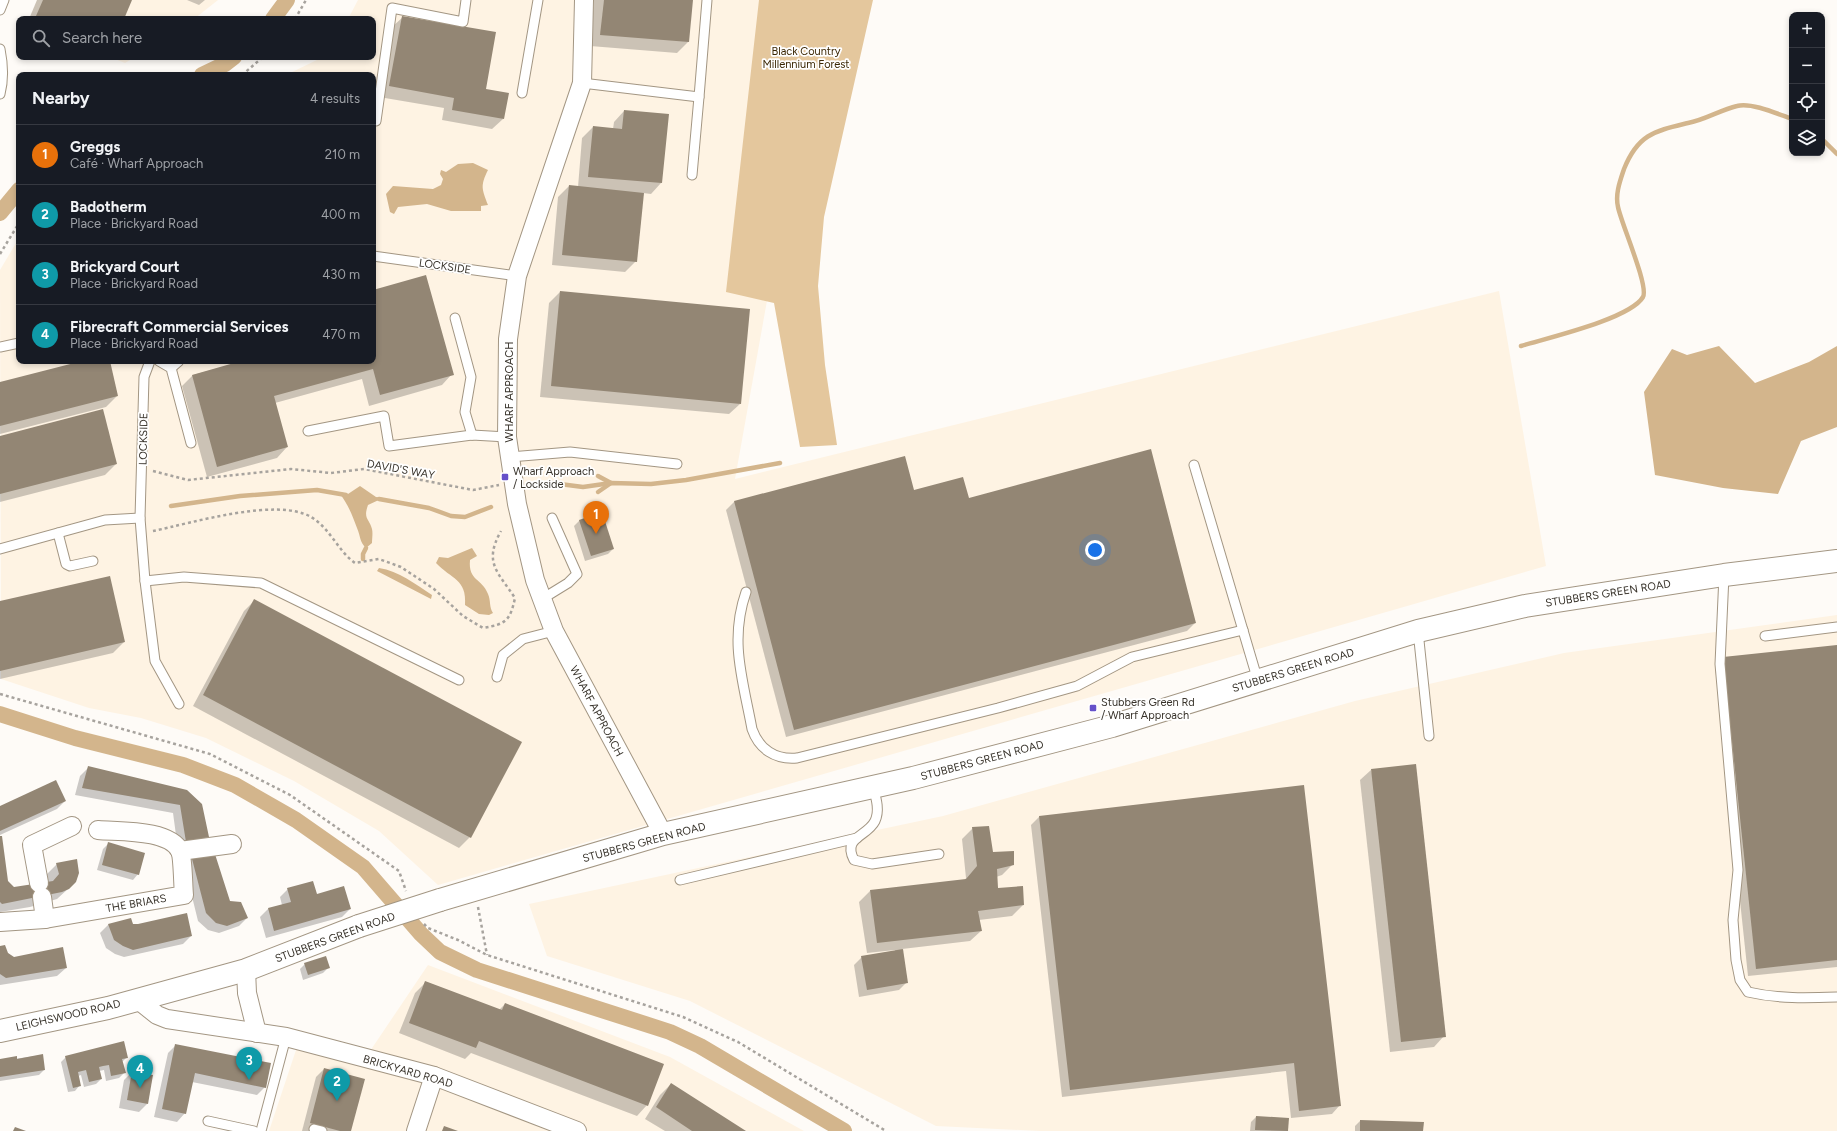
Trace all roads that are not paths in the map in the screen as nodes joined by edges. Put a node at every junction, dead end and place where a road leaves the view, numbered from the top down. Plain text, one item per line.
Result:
1 (4, 0) edge
2 (466, 0) edge
3 (538, 0) edge
4 (584, 0) edge
5 (707, 0) edge
6 (0, 10) edge
7 (0, 49) edge
8 (582, 83) junction
9 (522, 93) dead end
10 (0, 94) edge
11 (699, 97) junction
12 (376, 121) dead end
13 (692, 175) dead end
14 (376, 256) edge
15 (517, 276) junction
16 (455, 318) dead end
17 (16, 344) edge
18 (0, 347) edge
19 (149, 364) edge
20 (164, 364) edge
21 (176, 364) edge
22 (171, 368) junction
23 (308, 431) dead end
24 (472, 435) junction
25 (507, 437) junction
26 (191, 442) dead end
27 (510, 457) junction
28 (677, 464) dead end
29 (1194, 465) dead end
30 (140, 518) junction
31 (552, 518) dead end
32 (58, 533) junction
33 (0, 549) edge
34 (93, 561) dead end
35 (1837, 561) edge
36 (1724, 575) junction
37 (145, 580) junction
38 (746, 592) dead end
39 (542, 599) junction
40 (1837, 627) edge
41 (1243, 630) junction
42 (554, 631) junction
43 (1418, 631) junction
44 (1765, 636) dead end
45 (497, 677) dead end
46 (459, 680) dead end
47 (1258, 681) junction
48 (179, 704) dead end
49 (1429, 736) dead end
50 (873, 787) junction
51 (72, 826) dead end
52 (98, 830) dead end
53 (663, 834) junction
54 (857, 838) junction
55 (232, 844) dead end
56 (180, 851) junction
57 (939, 854) dead end
58 (680, 880) dead end
59 (45, 919) junction
60 (0, 922) edge
61 (246, 970) junction
62 (1837, 996) edge
63 (137, 999) junction
64 (0, 1031) edge
65 (256, 1033) junction
66 (286, 1037) junction
67 (434, 1076) junction
68 (208, 1121) dead end
69 (254, 1131) edge
70 (261, 1131) edge
71 (416, 1131) edge
72 (577, 1131) edge

1 - 6 lane
2 - 12 lane
3 - 9 lane
4 - 8 street, WHARF APPROACH
5 - 11 lane
7 - 10 lane
8 - 11 lane
8 - 15 street, WHARF APPROACH
11 - 13 lane
14 - 15 lane, LOCKSIDE
15 - 25 street, WHARF APPROACH
16 - 24 lane
17 - 18 lane
19 - 30 lane, LOCKSIDE
20 - 22 lane
21 - 22 lane
22 - 26 lane
23 - 24 lane
24 - 25 lane
25 - 27 street, WHARF APPROACH
27 - 28 lane
27 - 39 street, WHARF APPROACH
29 - 41 lane
30 - 32 lane
30 - 37 lane, LOCKSIDE
31 - 39 lane
32 - 33 lane
32 - 34 lane
35 - 36 street, STUBBERS GREEN ROAD
36 - 43 street, STUBBERS GREEN ROAD
36 - 62 lane
37 - 46 lane
37 - 48 lane, LOCKSIDE
38 - 41 lane
39 - 42 street, WHARF APPROACH
40 - 44 lane
41 - 47 lane
42 - 45 lane
42 - 53 street, WHARF APPROACH
43 - 47 street, STUBBERS GREEN ROAD
43 - 49 lane
47 - 50 street, STUBBERS GREEN ROAD
50 - 53 street, STUBBERS GREEN ROAD
50 - 54 lane
51 - 59 street
52 - 56 street
53 - 61 street, STUBBERS GREEN ROAD, bridge
54 - 57 lane
54 - 58 lane
55 - 56 street
56 - 59 street, THE BRIARS
59 - 60 street, THE BRIARS
61 - 63 street, STUBBERS GREEN ROAD
61 - 65 street
63 - 64 street, LEIGHSWOOD ROAD
63 - 65 street, BRICKYARD ROAD
65 - 66 street, BRICKYARD ROAD
66 - 67 street, BRICKYARD ROAD
66 - 70 lane
67 - 71 street
67 - 72 street, BRICKYARD ROAD
68 - 69 lane

